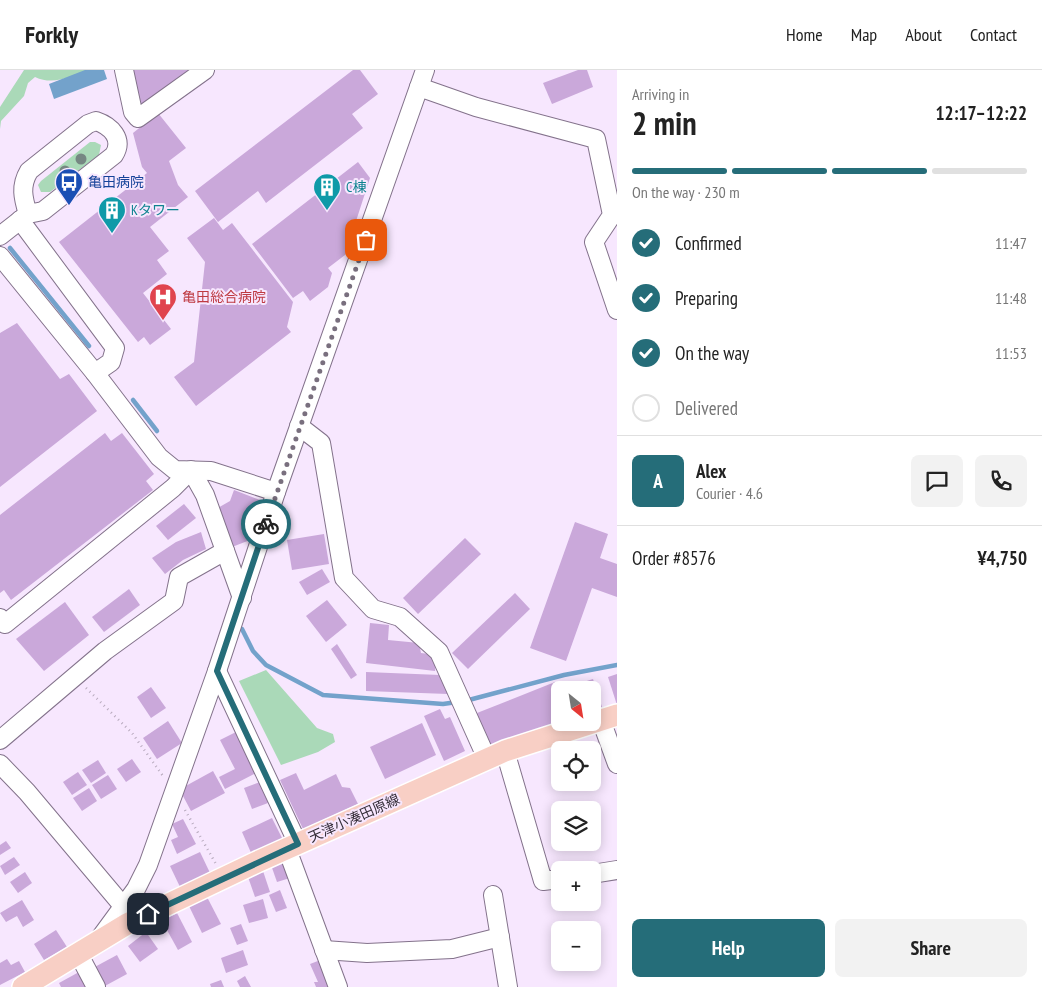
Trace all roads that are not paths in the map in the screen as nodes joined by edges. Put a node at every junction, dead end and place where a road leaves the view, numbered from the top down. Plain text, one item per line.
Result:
1 (124, 70) edge
2 (205, 70) edge
3 (425, 70) edge
4 (419, 87) junction
5 (24, 217) junction
6 (0, 236) edge
7 (2, 261) edge
8 (617, 310) edge
9 (95, 373) junction
10 (299, 426) junction
11 (191, 470) junction
12 (276, 492) junction
13 (224, 551) junction
14 (238, 609) junction
15 (0, 618) edge
16 (217, 671) junction
17 (609, 718) edge
18 (0, 740) edge
19 (496, 755) junction
20 (0, 764) edge
21 (617, 764) edge
22 (292, 846) junction
23 (617, 870) edge
24 (601, 873) edge
25 (551, 881) edge
26 (493, 895) dead end
27 (123, 906) junction
28 (500, 937) junction
29 (97, 943) junction
30 (324, 950) junction
31 (78, 954) junction
32 (23, 987) edge
33 (96, 987) edge
34 (338, 987) edge
35 (508, 987) edge

1 - 2 street
3 - 4 street
4 - 8 street
4 - 10 street
5 - 5 street
5 - 6 street
5 - 9 street
7 - 9 street
9 - 11 street
10 - 12 street
10 - 19 street
11 - 12 street
11 - 13 street
11 - 15 street
12 - 14 street
13 - 14 street
13 - 18 street
14 - 16 street
16 - 22 street
16 - 27 street
17 - 19 main road, 天津小湊田原線
17 - 21 street
19 - 22 main road, 天津小湊田原線
19 - 25 street
20 - 27 street
22 - 29 main road, 天津小湊田原線
22 - 30 street
23 - 24 street
26 - 28 street
27 - 29 street
28 - 30 street
28 - 35 street
29 - 31 main road, 天津小湊田原線
30 - 34 street
31 - 32 main road, 天津小湊田原線
31 - 33 street

